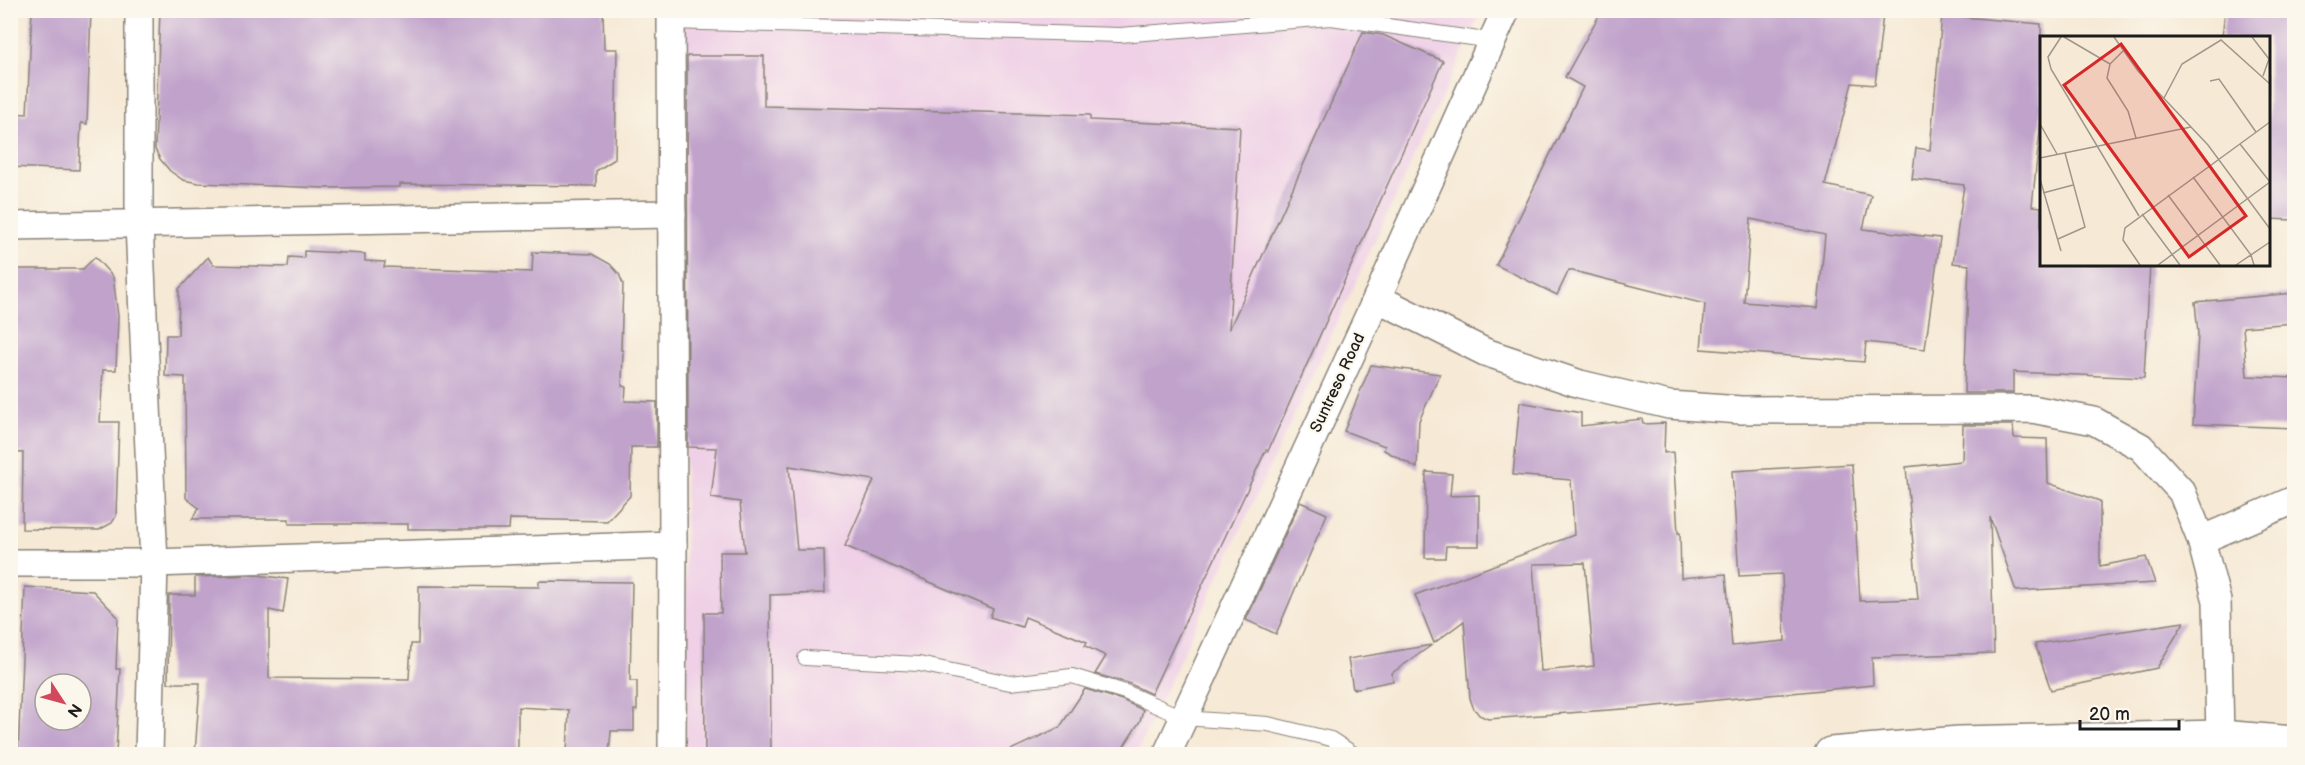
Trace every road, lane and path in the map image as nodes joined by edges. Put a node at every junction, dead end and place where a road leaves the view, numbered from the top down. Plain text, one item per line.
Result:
1 (139, 10) edge
2 (1506, 10) edge
3 (671, 16) edge
4 (1493, 41) junction
5 (672, 214) junction
6 (139, 224) junction
7 (10, 226) edge
8 (1377, 298) junction
9 (2295, 500) edge
10 (2201, 540) junction
11 (674, 545) junction
12 (10, 563) edge
13 (154, 563) junction
14 (805, 658) dead end
15 (1184, 718) junction
16 (2220, 737) junction
17 (2295, 743) edge
18 (149, 754) edge
19 (672, 754) edge
20 (1167, 754) edge
21 (1354, 754) edge
22 (1831, 754) edge

1 - 6 street
2 - 4 street, Suntreso Road
3 - 4 lane
3 - 5 street
4 - 8 street, Suntreso Road
5 - 6 street
5 - 11 street
6 - 7 street
6 - 13 street
8 - 10 street
8 - 15 street, Suntreso Road
9 - 10 street
10 - 16 street
11 - 13 street
11 - 19 street
12 - 13 street
13 - 18 street
14 - 15 lane
15 - 20 street, Suntreso Road
15 - 21 lane
16 - 17 main road
16 - 22 main road

